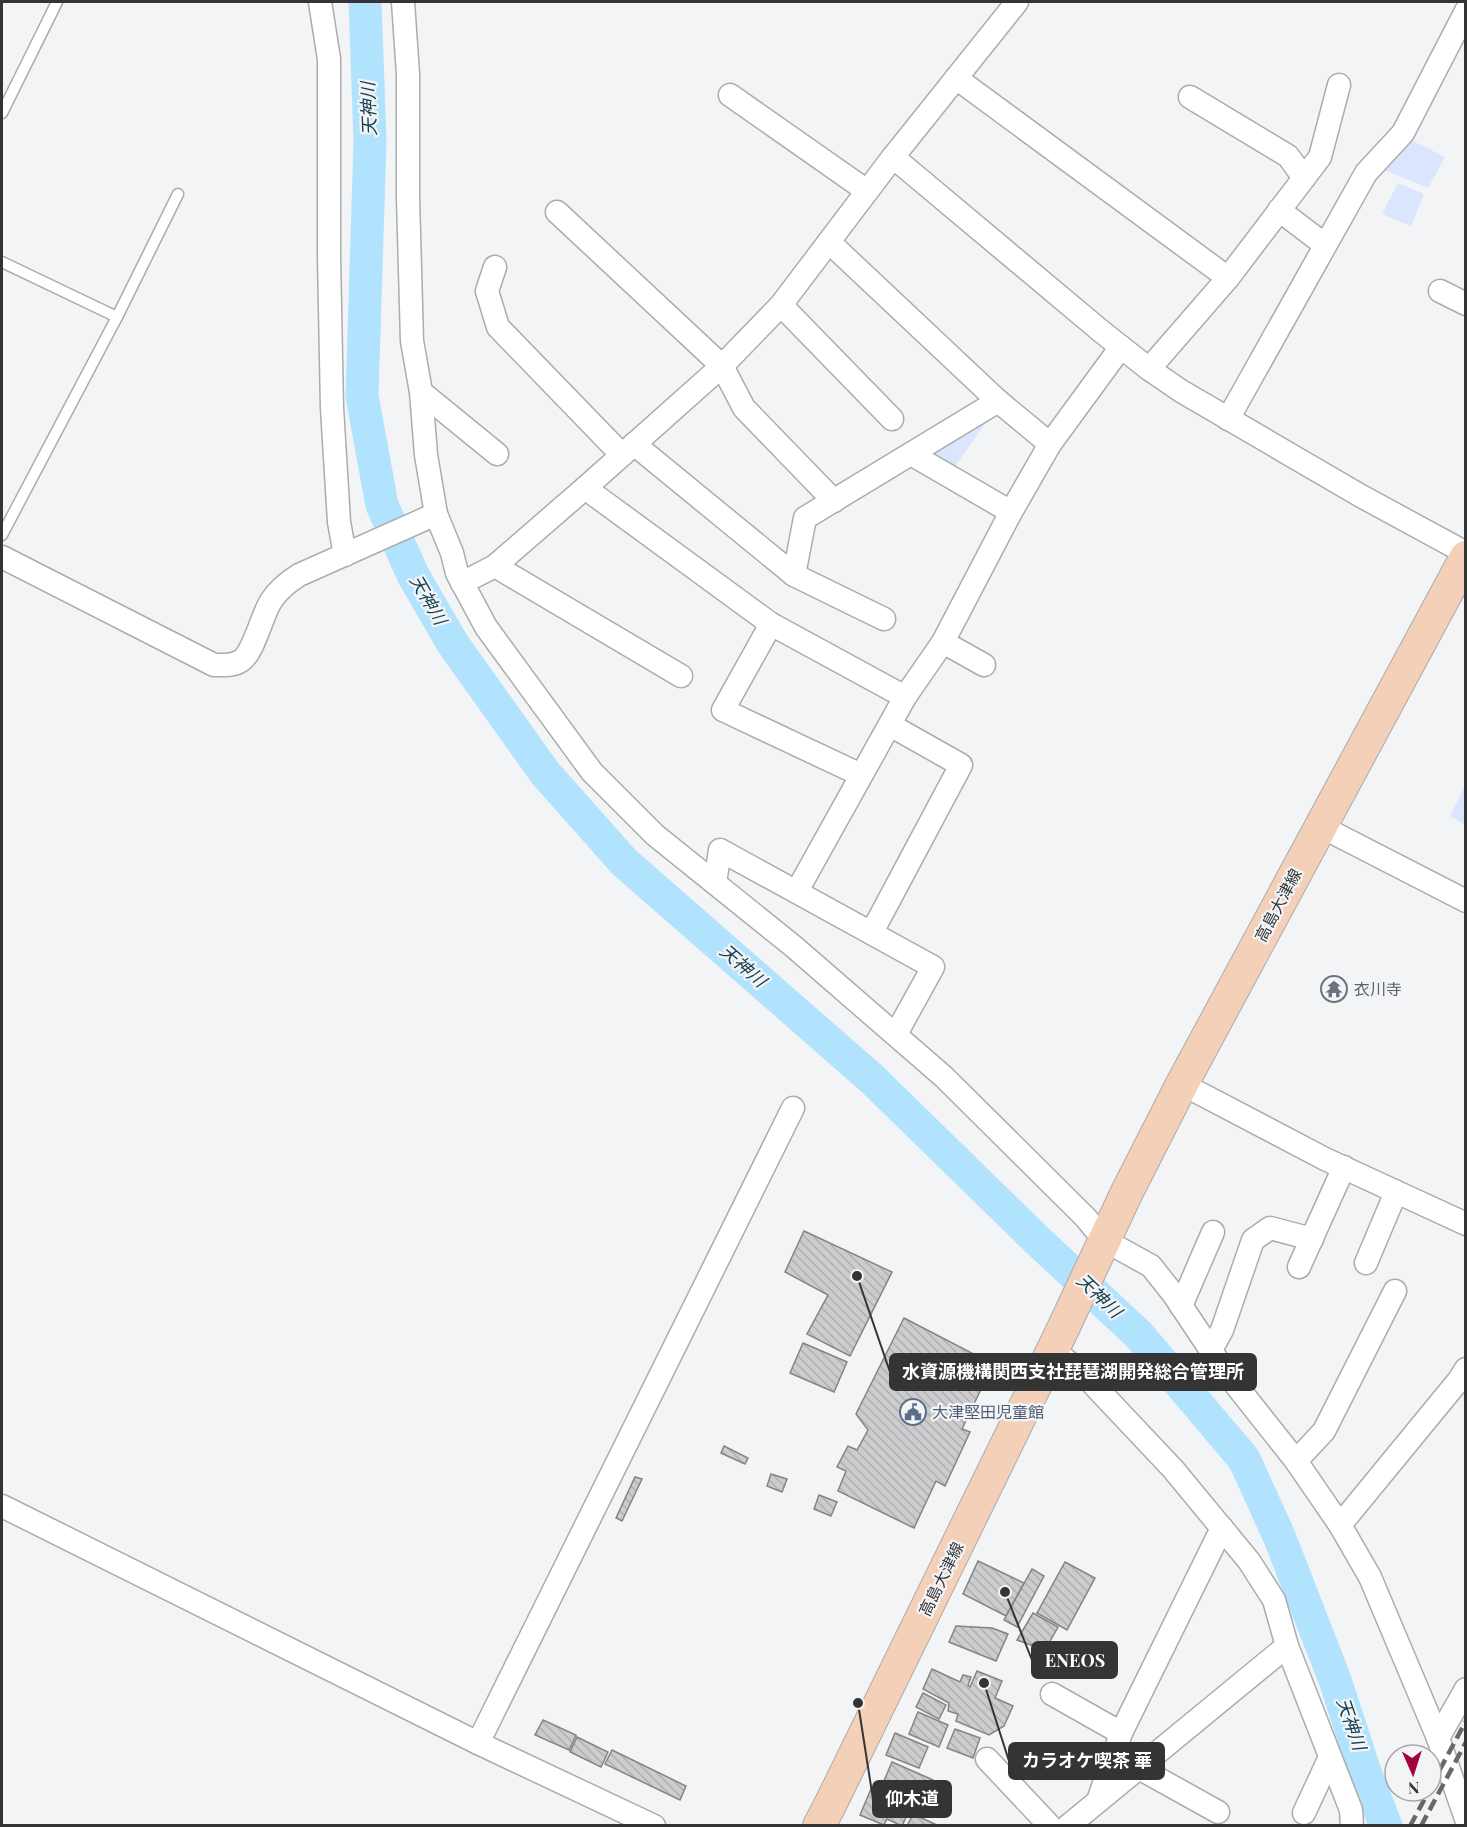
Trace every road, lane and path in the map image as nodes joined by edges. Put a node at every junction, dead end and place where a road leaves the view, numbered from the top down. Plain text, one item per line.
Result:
1 (57, 2) edge
2 (320, 2) edge
3 (403, 2) edge
4 (1017, 2) edge
5 (1466, 11) edge
6 (956, 78) junction
7 (1339, 85) dead end
8 (730, 95) dead end
9 (1190, 98) dead end
10 (2, 113) edge
11 (893, 157) junction
12 (1304, 178) junction
13 (867, 191) junction
14 (178, 194) dead end
15 (1279, 210) junction
16 (557, 212) dead end
17 (829, 242) junction
18 (1325, 245) junction
19 (2, 262) edge
20 (495, 267) dead end
21 (1228, 278) junction
22 (1440, 291) dead end
23 (1466, 304) edge
24 (781, 305) junction
25 (117, 317) junction
26 (1121, 347) junction
27 (722, 366) junction
28 (1149, 369) junction
29 (421, 392) junction
30 (998, 401) junction
31 (892, 419) dead end
32 (1228, 419) junction
33 (1050, 444) junction
34 (628, 449) junction
35 (497, 454) dead end
36 (912, 454) junction
37 (585, 488) junction
38 (834, 501) junction
39 (1011, 512) junction
40 (431, 517) junction
41 (2, 535) edge
42 (354, 551) junction
43 (1466, 553) edge
44 (2, 557) edge
45 (1466, 557) edge
46 (495, 566) junction
47 (794, 575) junction
48 (462, 583) junction
49 (884, 619) dead end
50 (771, 624) junction
51 (943, 642) junction
52 (984, 665) dead end
53 (681, 676) dead end
54 (905, 697) junction
55 (890, 725) junction
56 (861, 776) junction
57 (1320, 826) junction
58 (715, 883) junction
59 (796, 891) junction
60 (1466, 901) edge
61 (872, 932) junction
62 (896, 1034) junction
63 (1182, 1084) junction
64 (794, 1108) dead end
65 (1344, 1167) junction
66 (1396, 1192) junction
67 (1466, 1224) edge
68 (1213, 1232) dead end
69 (1312, 1239) junction
70 (1100, 1248) junction
71 (1365, 1263) dead end
72 (1299, 1267) dead end
73 (1395, 1291) dead end
74 (1181, 1306) junction
75 (1057, 1341) junction
76 (1211, 1350) junction
77 (1463, 1378) edge
78 (1296, 1461) junction
79 (2, 1506) edge
80 (1340, 1525) junction
81 (1222, 1528) junction
82 (1287, 1646) junction
83 (1466, 1689) edge
84 (1052, 1694) dead end
85 (1121, 1733) junction
86 (1438, 1738) junction
87 (478, 1743) junction
88 (1330, 1757) junction
89 (987, 1758) dead end
90 (1139, 1767) junction
91 (1098, 1801) junction
92 (1218, 1812) dead end
93 (1304, 1813) dead end
94 (1466, 1819) edge
95 (654, 1826) edge
96 (819, 1826) edge
97 (1050, 1826) edge
98 (1068, 1826) edge
99 (1352, 1826) edge

1 - 10 lane
2 - 42 street
3 - 29 street
4 - 6 street
5 - 18 street
6 - 11 street
6 - 21 street
7 - 12 street
8 - 13 street
9 - 12 street
11 - 13 street
11 - 26 street
12 - 15 street
13 - 17 street
14 - 25 lane
15 - 18 street
15 - 21 street
16 - 27 street
17 - 24 street
17 - 30 street
18 - 32 street
19 - 25 lane
20 - 34 street
21 - 28 street
22 - 23 street
24 - 27 street
24 - 31 street
25 - 41 lane
26 - 28 street
26 - 33 street
27 - 34 street
27 - 38 street
28 - 32 street
29 - 35 street
29 - 40 street
30 - 33 street
30 - 36 street
32 - 43 street
33 - 39 street
34 - 37 street
34 - 47 street
36 - 38 street
36 - 39 street
37 - 46 street
37 - 50 street
38 - 47 street
39 - 51 street
40 - 42 street
40 - 48 street
42 - 44 street
45 - 57 main road, 高島大津線
46 - 48 street
46 - 53 street
47 - 49 street
48 - 58 street
50 - 54 street
50 - 56 street
51 - 52 street
51 - 54 street
54 - 55 street
55 - 56 street
55 - 61 street
56 - 59 street
57 - 60 street
57 - 63 main road, 高島大津線
58 - 59 street
58 - 62 street
59 - 61 street
61 - 62 street
62 - 70 street
63 - 65 street
63 - 70 main road, 高島大津線
64 - 87 street
65 - 66 street
65 - 69 street
66 - 67 street
66 - 71 street
68 - 74 street
69 - 72 street
69 - 76 street
70 - 74 street
70 - 75 main road
73 - 78 street
74 - 76 street
75 - 81 street
75 - 96 main road, 高島大津線
76 - 78 street
77 - 80 street
78 - 80 street
79 - 87 street
80 - 86 street
81 - 82 street
81 - 85 street
82 - 88 street
82 - 90 street
83 - 86 street
84 - 85 street
85 - 91 street
86 - 94 street
87 - 95 street
88 - 93 street
88 - 99 street
89 - 97 street
90 - 91 street
90 - 92 street
91 - 98 street

